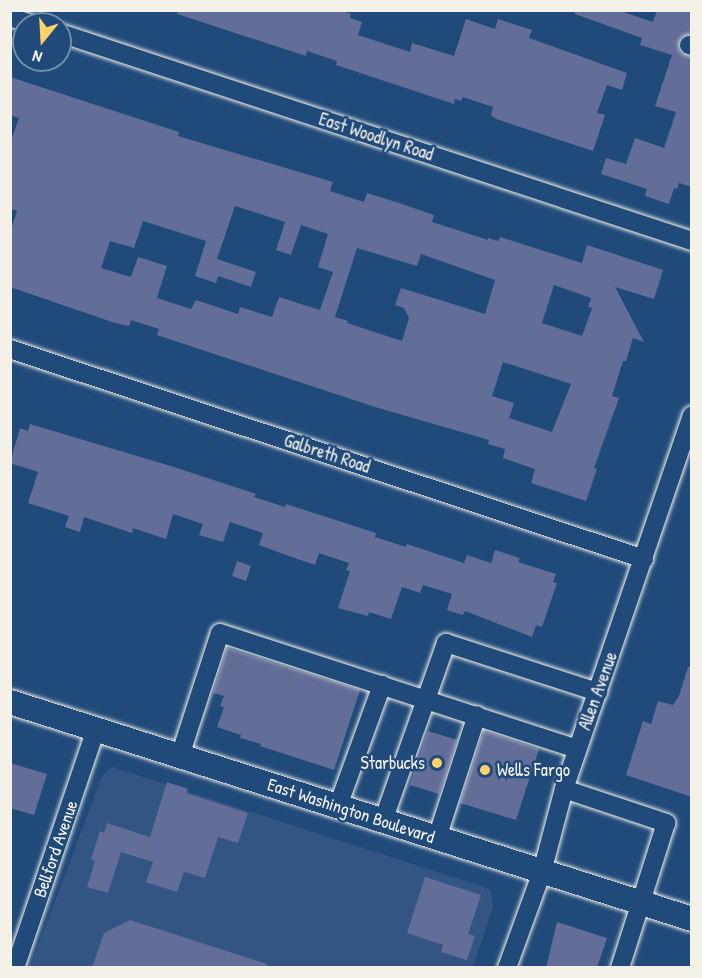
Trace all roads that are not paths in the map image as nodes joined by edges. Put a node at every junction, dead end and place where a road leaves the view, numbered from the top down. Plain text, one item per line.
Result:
1 (72, 37) edge
2 (692, 241) edge
3 (10, 349) edge
4 (692, 416) edge
5 (644, 559) junction
6 (382, 685) junction
7 (598, 692) junction
8 (426, 699) junction
9 (10, 702) edge
10 (477, 716) junction
11 (96, 729) junction
12 (578, 749) junction
13 (180, 756) junction
14 (564, 789) junction
15 (338, 806) junction
16 (383, 821) junction
17 (437, 838) junction
18 (542, 872) junction
19 (639, 903) junction
20 (692, 919) edge
21 (15, 968) edge
22 (507, 968) edge
23 (620, 968) edge

1 - 2 street, East Woodlyn Road
3 - 5 street, Galbreth Road
4 - 5 street, Allen Avenue
5 - 7 street, Allen Avenue
6 - 8 street
6 - 13 street
6 - 15 street
7 - 8 street
7 - 12 street, Allen Avenue
8 - 10 street
8 - 16 street
9 - 11 main road, East Washington Boulevard
10 - 12 street
10 - 17 street
11 - 13 main road, East Washington Boulevard
11 - 21 street, Bellford Avenue
12 - 14 street, Allen Avenue
13 - 15 main road, East Washington Boulevard
14 - 18 street, Allen Avenue
14 - 19 street
15 - 16 main road, East Washington Boulevard
16 - 17 main road, East Washington Boulevard
17 - 18 main road, East Washington Boulevard
18 - 19 main road, East Washington Boulevard
18 - 22 street, Allen Avenue
19 - 20 main road, East Washington Boulevard
19 - 23 street

